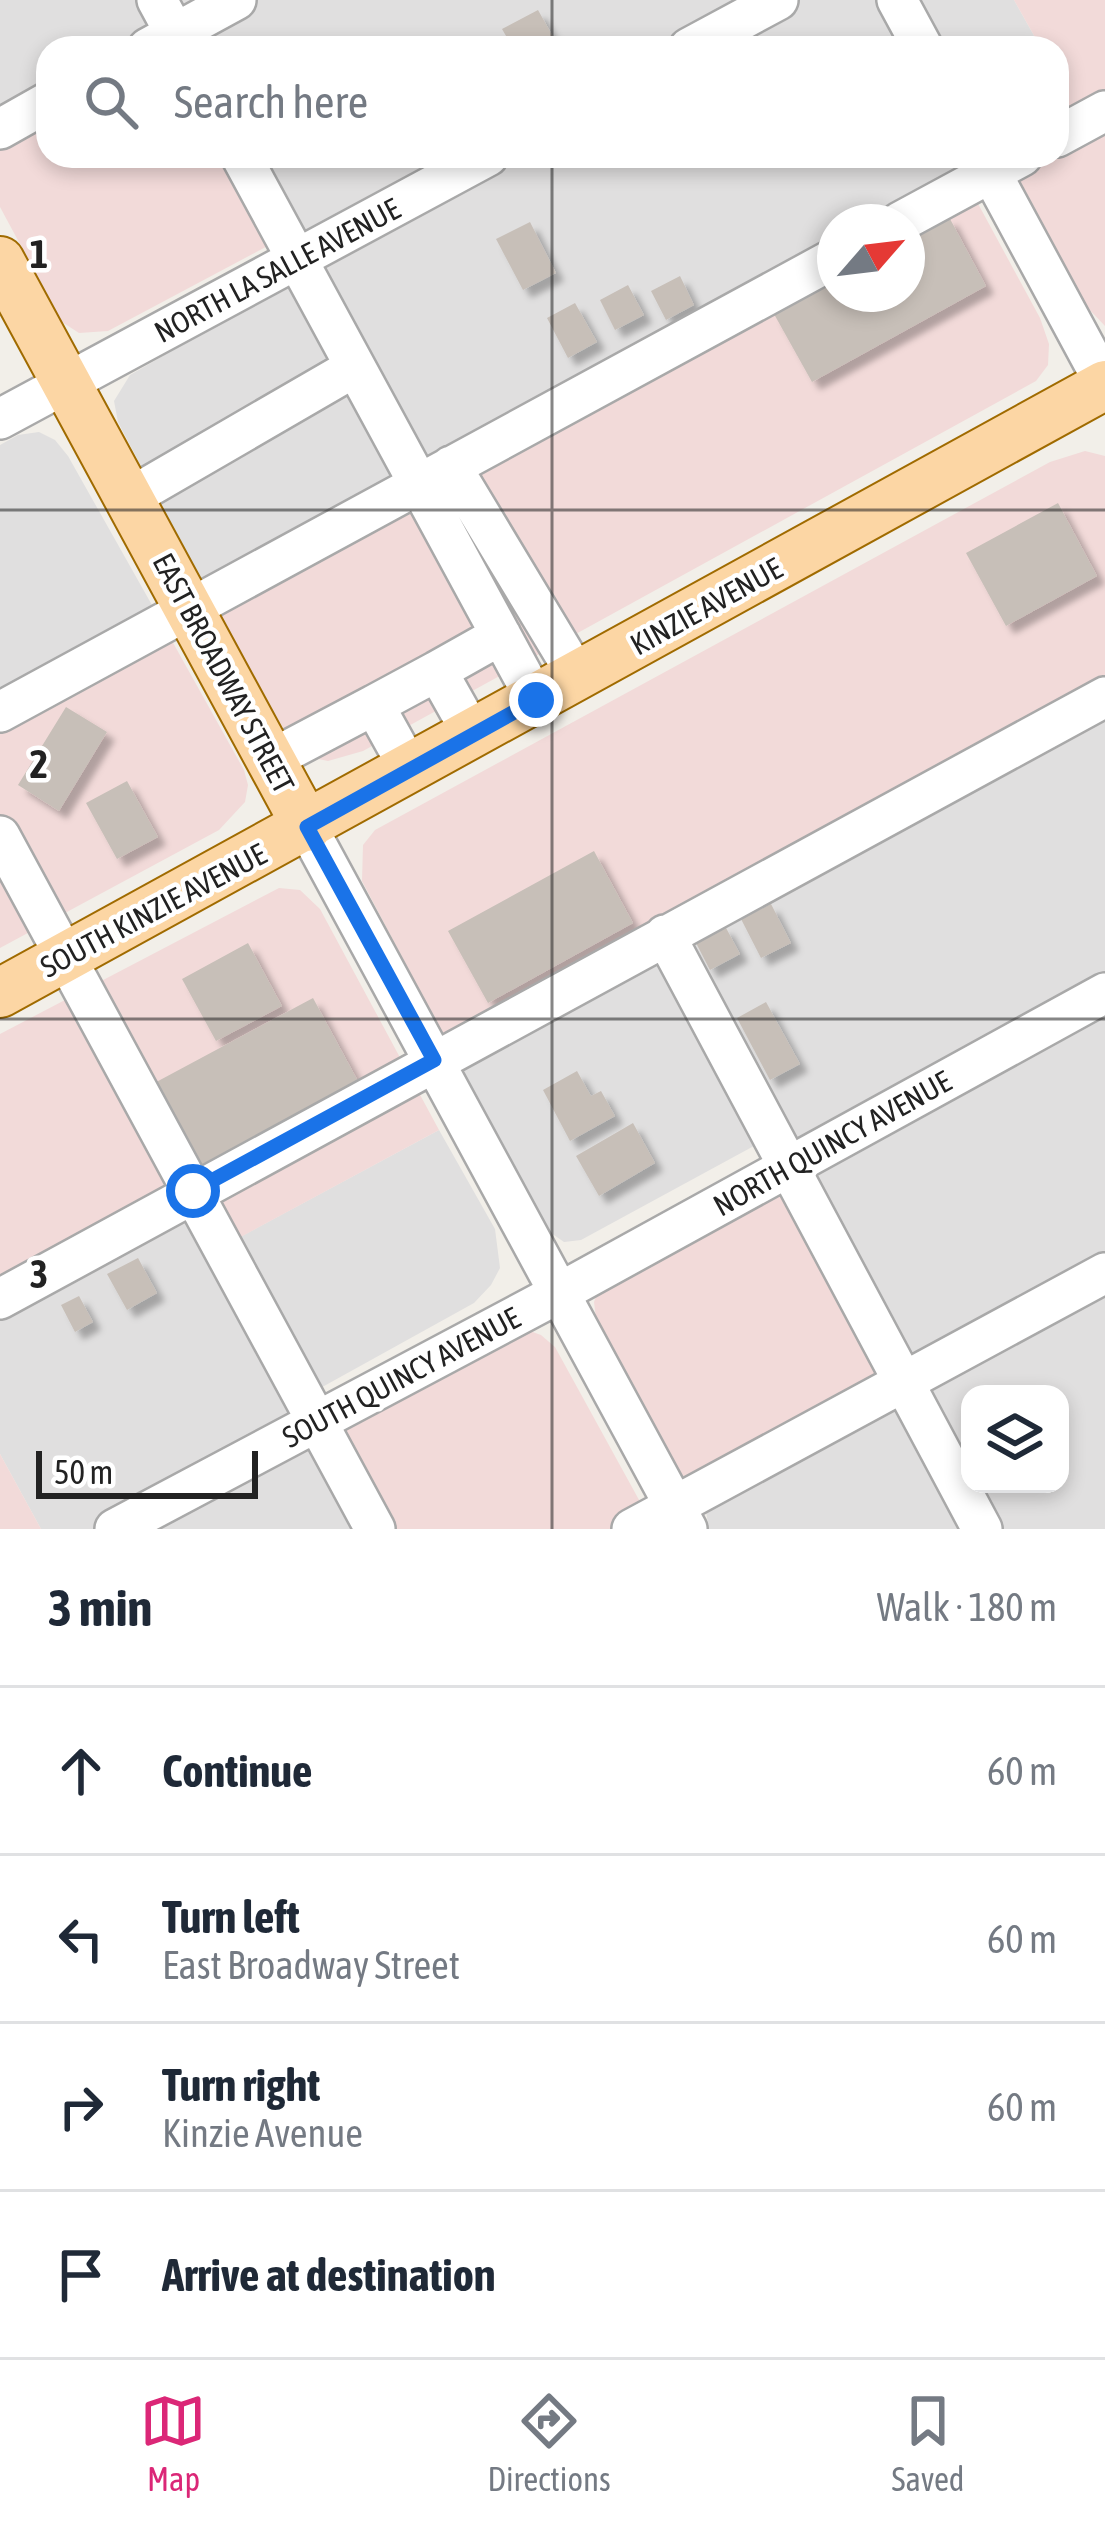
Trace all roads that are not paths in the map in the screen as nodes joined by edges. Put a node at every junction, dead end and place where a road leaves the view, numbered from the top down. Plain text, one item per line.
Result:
1 (236, 0) edge
2 (778, 0) edge
3 (897, 0) edge
4 (165, 32) edge
5 (711, 36) edge
6 (916, 36) edge
7 (36, 110) edge
8 (1105, 111) edge
9 (0, 129) edge
10 (1069, 130) edge
11 (248, 168) edge
12 (466, 168) edge
13 (988, 168) edge
14 (1001, 168) edge
15 (925, 207) edge
16 (297, 259) junction
17 (0, 261) edge
18 (817, 267) edge
19 (355, 367) junction
20 (66, 383) junction
21 (1105, 385) edge
22 (0, 419) edge
23 (435, 475) junction
24 (129, 498) junction
25 (189, 609) junction
26 (501, 635) junction
27 (437, 671) junction
28 (557, 689) junction
29 (1105, 697) edge
30 (374, 705) junction
31 (0, 712) edge
32 (473, 735) junction
33 (270, 760) junction
34 (410, 770) junction
35 (307, 827) junction
36 (0, 836) edge
37 (665, 935) junction
38 (66, 958) junction
39 (1105, 993) edge
40 (0, 994) edge
41 (434, 1060) junction
42 (787, 1168) junction
43 (193, 1191) junction
44 (1105, 1273) edge
45 (559, 1292) junction
46 (0, 1299) edge
47 (903, 1382) junction
48 (317, 1421) junction
49 (681, 1518) edge
50 (115, 1529) edge
51 (375, 1529) edge
52 (632, 1529) edge
53 (982, 1529) edge

1 - 4 street
2 - 5 street
3 - 6 street
7 - 9 street
8 - 10 street
11 - 16 street
12 - 16 street, NORTH LA SALLE AVENUE
13 - 15 street
14 - 21 street
16 - 19 street
16 - 20 street, NORTH LA SALLE AVENUE
17 - 20 main road, EAST BROADWAY STREET
18 - 23 street
19 - 23 street
19 - 24 street
20 - 22 street, NORTH LA SALLE AVENUE
20 - 24 main road, EAST BROADWAY STREET
21 - 28 main road, KINZIE AVENUE
23 - 25 street
23 - 26 street
23 - 28 street
24 - 25 main road, EAST BROADWAY STREET
25 - 31 street
25 - 33 main road, EAST BROADWAY STREET
26 - 27 street
26 - 28 street
27 - 30 street
27 - 32 street
28 - 32 main road, KINZIE AVENUE
29 - 37 street
30 - 33 street
30 - 34 street
32 - 34 main road, KINZIE AVENUE
33 - 35 main road, EAST BROADWAY STREET
34 - 35 main road, KINZIE AVENUE
35 - 38 main road, SOUTH KINZIE AVENUE
35 - 41 street, EAST BROADWAY STREET
36 - 38 street
37 - 41 street
37 - 42 street
38 - 40 main road, SOUTH KINZIE AVENUE
38 - 43 street
39 - 42 street, NORTH QUINCY AVENUE
41 - 43 street
41 - 45 street, EAST BROADWAY STREET
42 - 45 street, NORTH QUINCY AVENUE
42 - 47 street
43 - 46 street
43 - 48 street
44 - 47 street
45 - 48 street, SOUTH QUINCY AVENUE
45 - 49 street, EAST BROADWAY STREET
47 - 49 street
47 - 53 street
48 - 50 street, SOUTH QUINCY AVENUE
48 - 51 street
49 - 52 street

